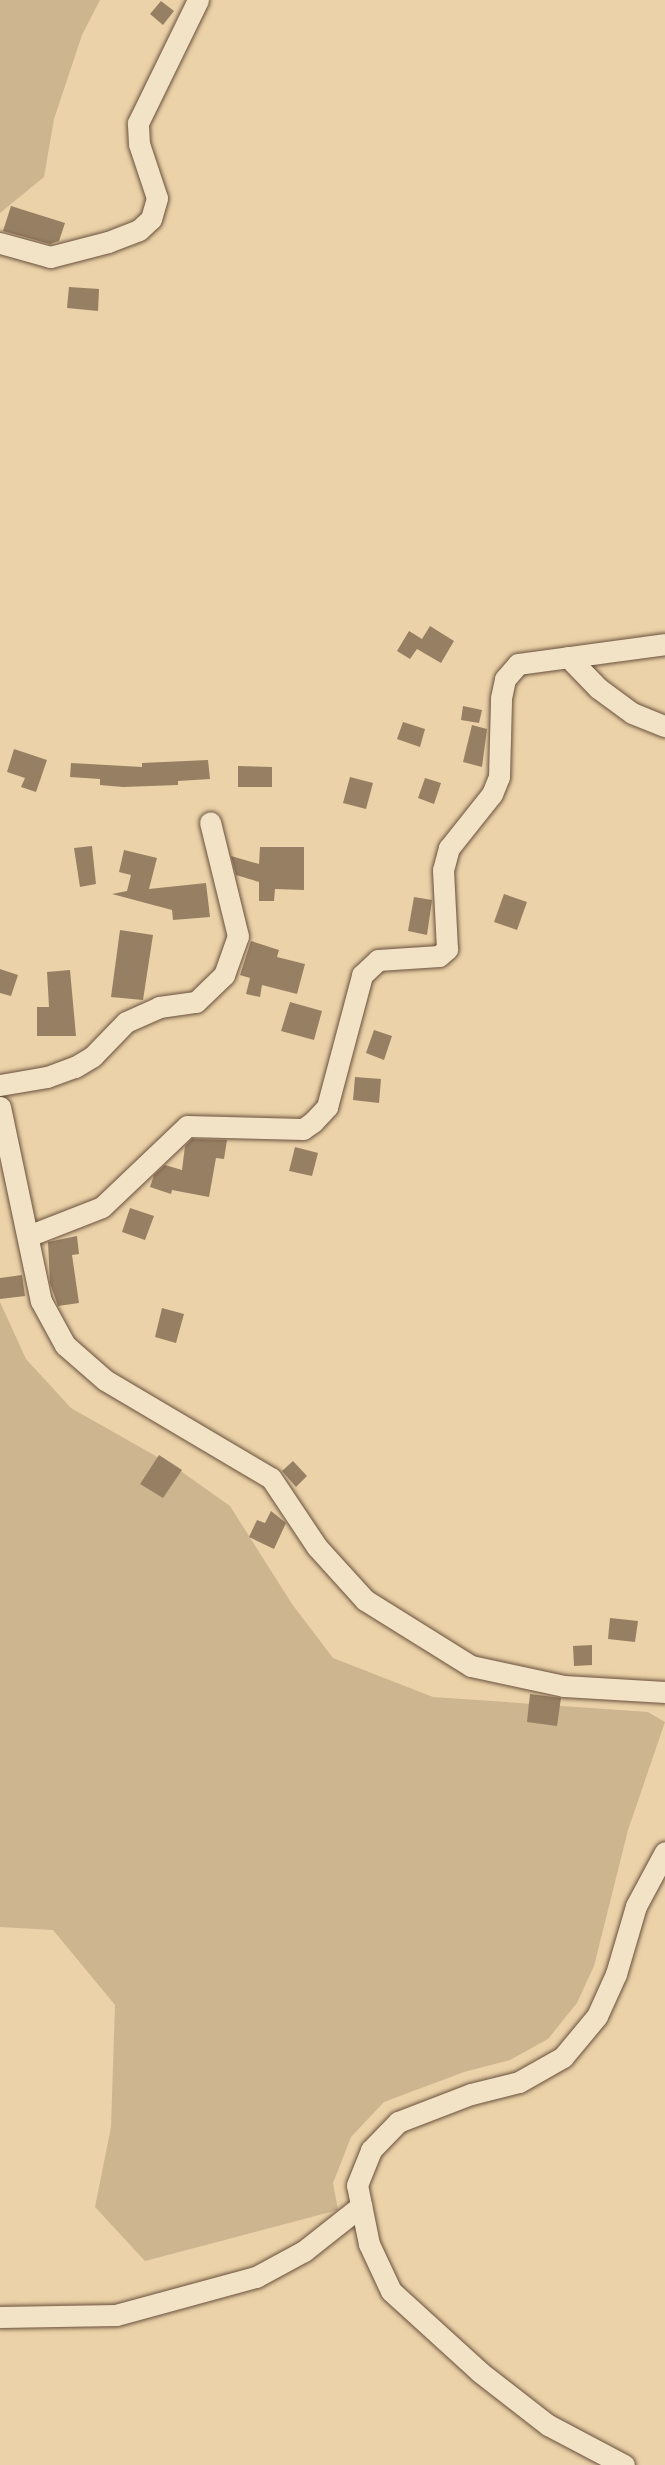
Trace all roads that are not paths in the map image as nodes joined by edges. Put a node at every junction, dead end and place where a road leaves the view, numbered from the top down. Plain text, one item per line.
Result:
1 (198, 0) edge
2 (0, 243) edge
3 (665, 644) edge
4 (568, 657) junction
5 (665, 726) edge
6 (210, 822) dead end
7 (0, 1085) edge
8 (0, 1107) edge
9 (28, 1236) junction
10 (665, 1692) edge
11 (665, 1852) edge
12 (361, 2206) junction
13 (0, 2317) edge
14 (624, 2465) edge

1 - 2 street
3 - 4 street
4 - 5 street
4 - 9 street
6 - 7 street
8 - 9 street
9 - 10 street
11 - 12 street
12 - 13 street
12 - 14 street

